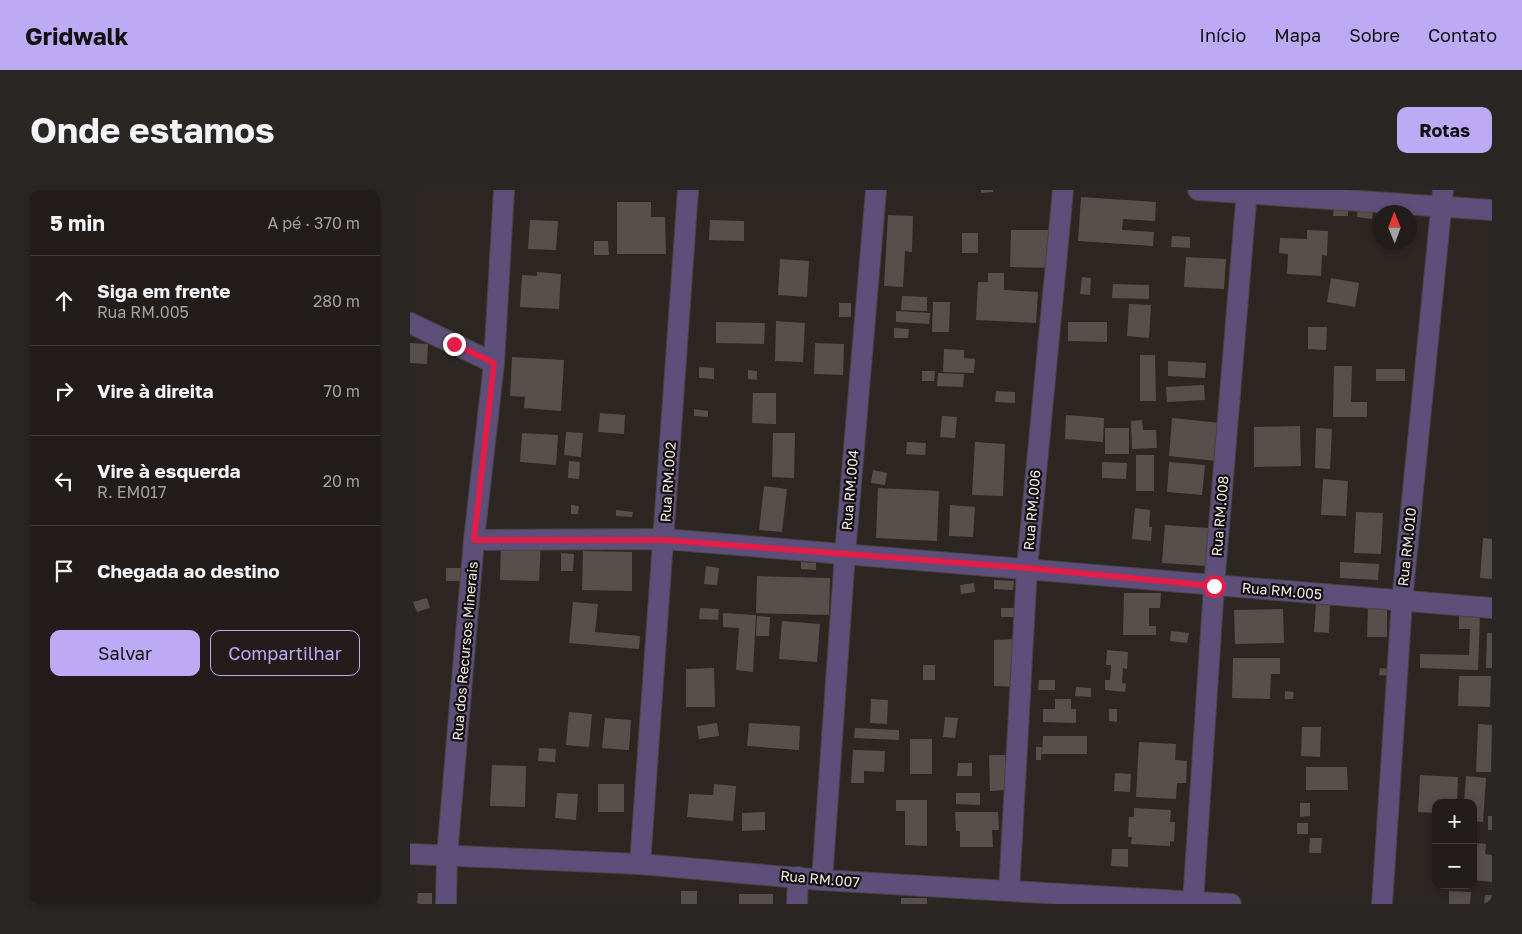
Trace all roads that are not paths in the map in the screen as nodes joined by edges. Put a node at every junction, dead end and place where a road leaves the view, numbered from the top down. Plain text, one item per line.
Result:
1 (504, 190) edge
2 (688, 190) edge
3 (876, 190) edge
4 (1063, 190) edge
5 (1198, 190) edge
6 (1247, 192) edge
7 (1442, 198) edge
8 (1492, 210) edge
9 (410, 323) edge
10 (494, 363) junction
11 (474, 540) junction
12 (664, 540) junction
13 (845, 554) junction
14 (1027, 568) junction
15 (1214, 586) junction
16 (1402, 601) junction
17 (1492, 608) edge
18 (410, 854) edge
19 (447, 856) junction
20 (640, 864) junction
21 (798, 877) junction
22 (822, 880) junction
23 (1009, 891) junction
24 (1193, 902) junction
25 (446, 904) edge
26 (797, 904) edge
27 (1231, 904) edge
28 (1382, 904) edge

1 - 10 street, Rua dos Recursos Minerais
2 - 12 street, Rua RM.002
3 - 13 street, Rua RM.004
4 - 14 street, Rua RM.006
5 - 6 street
6 - 7 street
6 - 15 street, Rua RM.008
7 - 8 street
7 - 16 street, Rua RM.010
9 - 10 street
10 - 11 street, Rua dos Recursos Minerais
11 - 12 street, Rua RM.005
11 - 19 street, Rua dos Recursos Minerais
12 - 13 street, Rua RM.005
12 - 20 street, Rua RM.002
13 - 14 street, Rua RM.005
13 - 22 street, Rua RM.004
14 - 15 street, Rua RM.005
14 - 23 street, Rua RM.006
15 - 16 street, Rua RM.005
15 - 24 street, Rua RM.008
16 - 17 street, Rua RM.005
16 - 28 street, Rua RM.010
18 - 19 street, Rua RM.007
19 - 20 street, Rua RM.007
19 - 25 street, Rua dos Recursos Minerais
20 - 21 street, Rua RM.007
21 - 22 street, Rua RM.007
21 - 26 street
22 - 23 street, Rua RM.007
23 - 24 street, Rua RM.007
24 - 27 street, Rua RM.007

